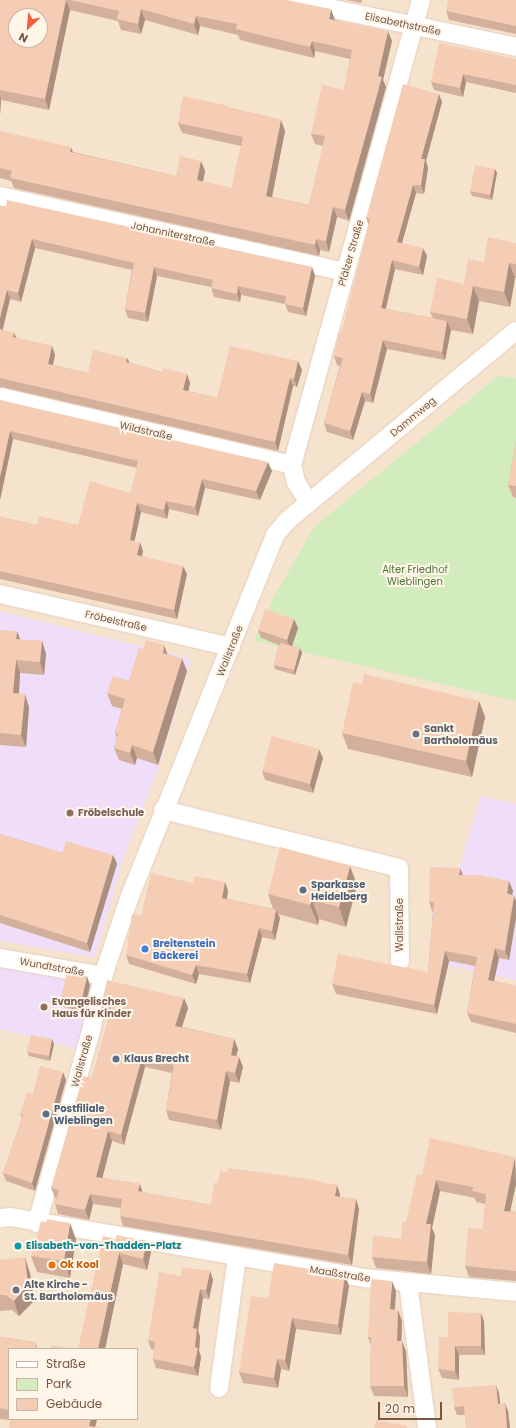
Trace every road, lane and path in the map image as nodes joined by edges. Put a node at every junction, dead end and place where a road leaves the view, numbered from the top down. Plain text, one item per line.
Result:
1 (290, 0) edge
2 (421, 0) edge
3 (414, 26) junction
4 (516, 47) edge
5 (0, 196) edge
6 (345, 272) junction
7 (516, 331) edge
8 (0, 396) edge
9 (292, 465) junction
10 (310, 503) junction
11 (0, 594) edge
12 (231, 647) junction
13 (163, 810) junction
14 (0, 958) edge
15 (400, 961) dead end
16 (103, 976) junction
17 (0, 1218) edge
18 (37, 1223) junction
19 (237, 1257) junction
20 (408, 1284) junction
21 (516, 1292) edge
22 (219, 1388) dead end
23 (427, 1428) edge

1 - 3 street, Elisabethstraße
2 - 3 street, Pfälzer Straße
3 - 4 street, Elisabethstraße
3 - 6 street, Pfälzer Straße
5 - 6 street, Johanniterstraße
6 - 9 street, Pfälzer Straße
7 - 10 street, Dammweg
8 - 9 street, Wildstraße
9 - 10 street
10 - 12 street, Wallstraße
11 - 12 street, Fröbelstraße
12 - 13 street, Wallstraße
13 - 15 street, Wallstraße
13 - 16 street, Wallstraße
14 - 16 street, Wundtstraße
16 - 18 street, Wallstraße
17 - 18 street, Maaßstraße
18 - 19 street, Maaßstraße
19 - 20 street, Maaßstraße
19 - 22 street
20 - 21 street, Maaßstraße
20 - 23 street

